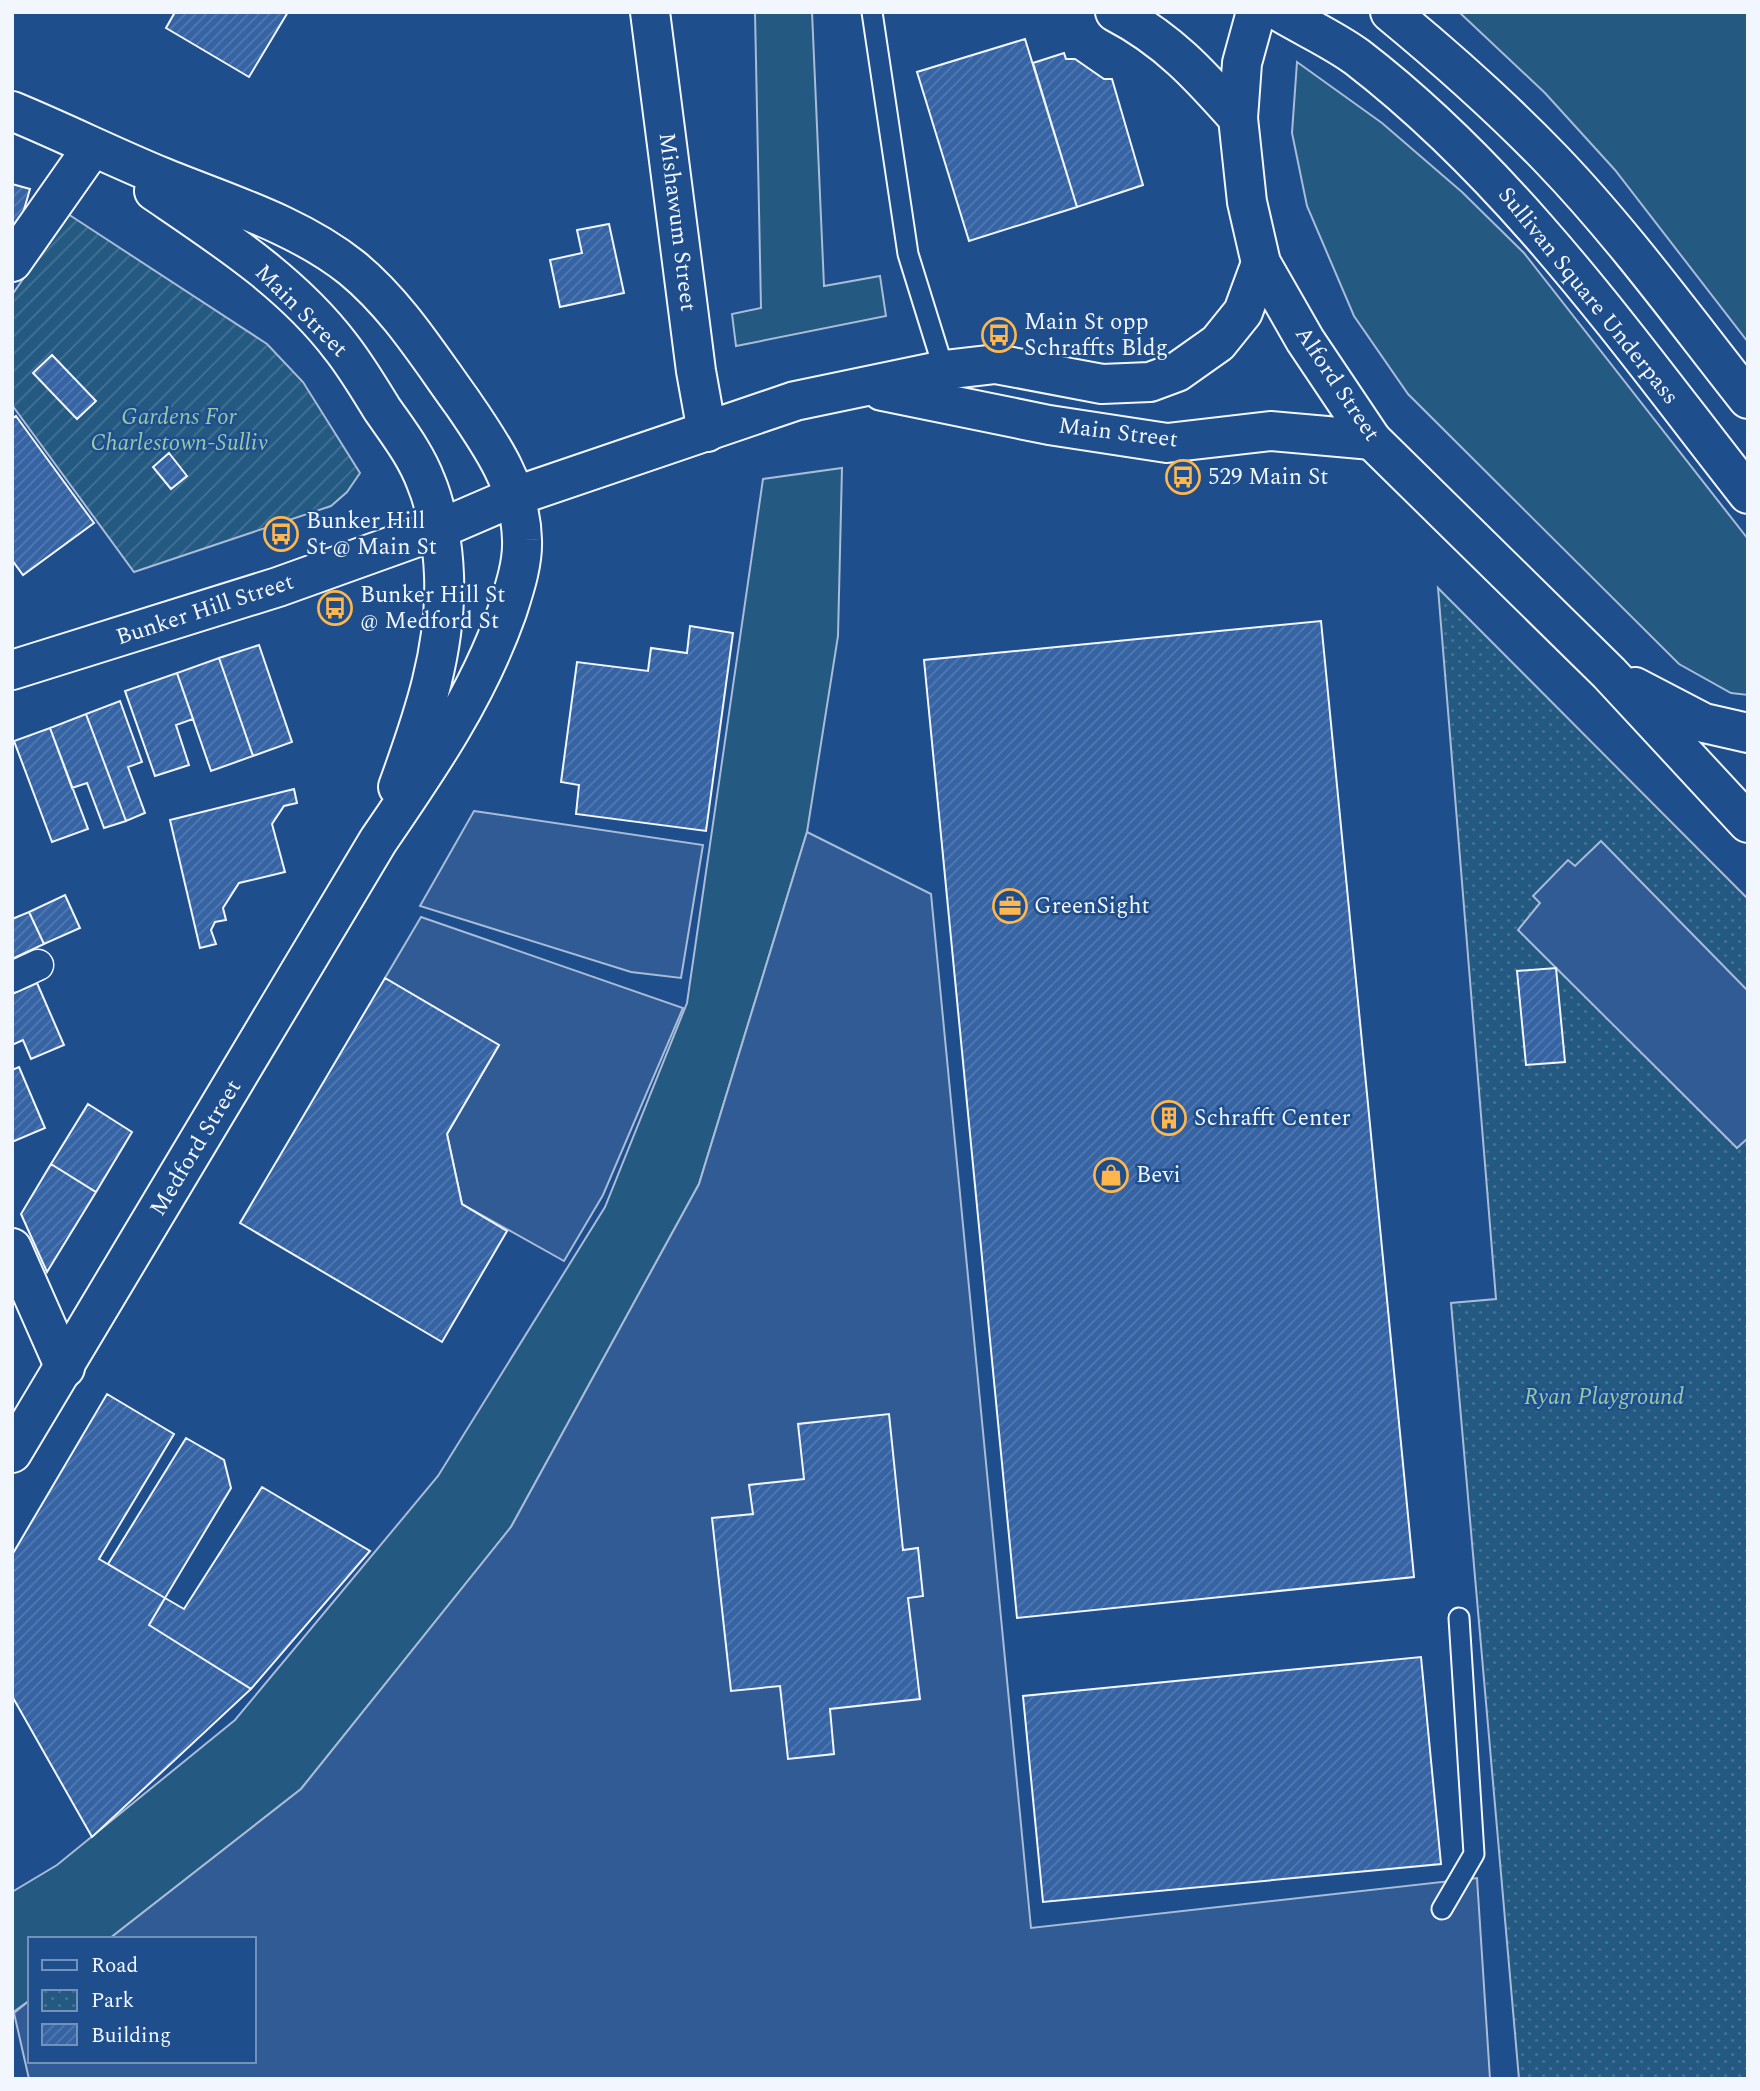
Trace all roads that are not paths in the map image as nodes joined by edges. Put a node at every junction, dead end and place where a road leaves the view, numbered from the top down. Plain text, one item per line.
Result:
1 (650, 12) edge
2 (872, 12) edge
3 (1115, 12) edge
4 (1256, 12) edge
5 (1280, 12) edge
6 (1390, 12) edge
7 (12, 111) edge
8 (1238, 118) junction
9 (92, 148) junction
10 (12, 262) edge
11 (1261, 263) junction
12 (944, 370) junction
13 (866, 388) junction
14 (1748, 399) edge
15 (707, 432) junction
16 (1372, 440) junction
17 (1748, 494) edge
18 (516, 496) junction
19 (437, 530) junction
20 (12, 670) edge
21 (1609, 673) junction
22 (1748, 733) edge
23 (1748, 823) edge
24 (378, 841) junction
25 (12, 1248) edge
26 (65, 1368) junction
27 (12, 1453) edge
28 (1459, 1618) dead end
29 (1442, 1909) dead end

1 - 15 main road, Mishawum Street
2 - 12 lane
3 - 8 main road
4 - 8 main road, Alford Street
5 - 17 main road, Sullivan Square Underpass
6 - 14 main road
7 - 9 main road, Main Street
8 - 11 main road, Alford Street
9 - 10 main road
9 - 18 main road, Main Street
9 - 19 main road, Main Street
11 - 12 main road, Main Street
11 - 16 main road, Alford Street
12 - 13 main road, Main Street
13 - 15 main road, Main Street
13 - 16 main road, Main Street
15 - 18 main road, Main Street
16 - 21 main road, Alford Street
18 - 19 main road, Main Street
18 - 24 main road, Medford Street
19 - 20 main road, Bunker Hill Street
19 - 24 main road, Medford Street
21 - 22 main road, Alford Street
21 - 23 main road, Alford Street
24 - 26 main road, Medford Street
25 - 26 main road
26 - 27 main road, Medford Street
28 - 29 lane

